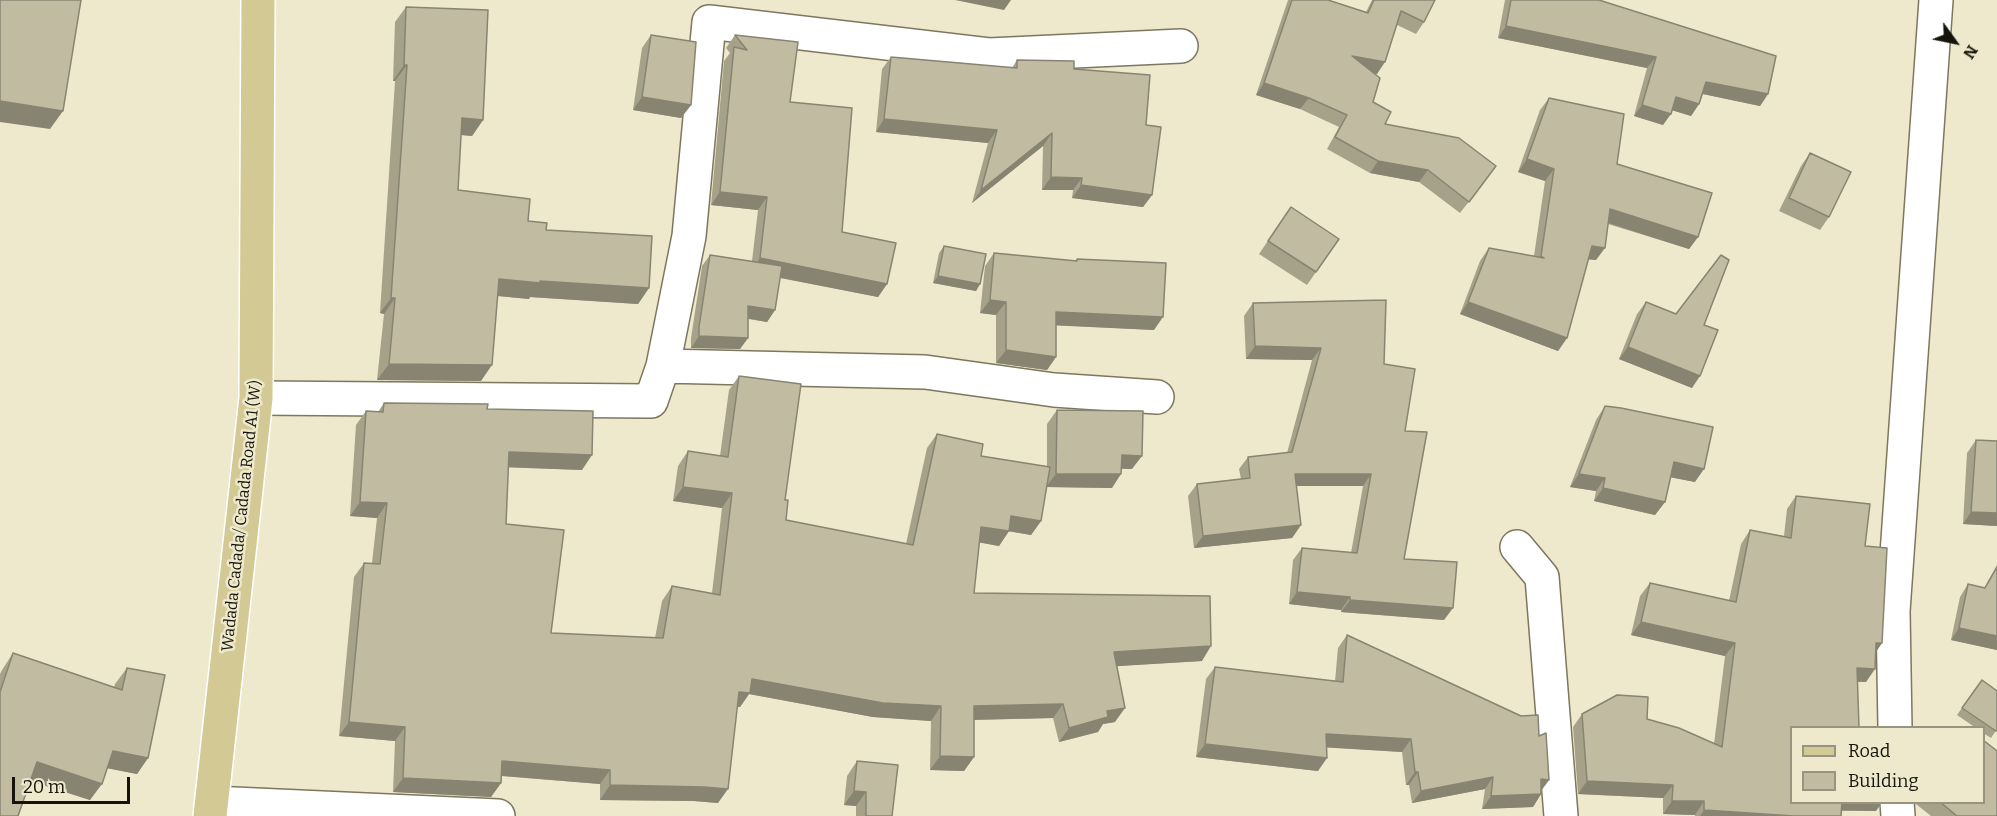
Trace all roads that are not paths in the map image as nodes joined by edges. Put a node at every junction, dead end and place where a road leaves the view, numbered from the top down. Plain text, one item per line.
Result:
1 (258, 0) edge
2 (1936, 0) edge
3 (1181, 46) dead end
4 (663, 366) junction
5 (1157, 397) dead end
6 (256, 398) junction
7 (1516, 547) dead end
8 (1895, 726) edge
9 (211, 810) edge
10 (498, 816) edge
11 (1561, 816) edge

1 - 6 main road, Wadada Cadada/ Cadada Road A1 (W)
2 - 8 street
3 - 4 street
4 - 5 street
4 - 6 street
6 - 9 main road, Wadada Cadada/ Cadada Road A1 (W)
7 - 11 street
9 - 10 street

